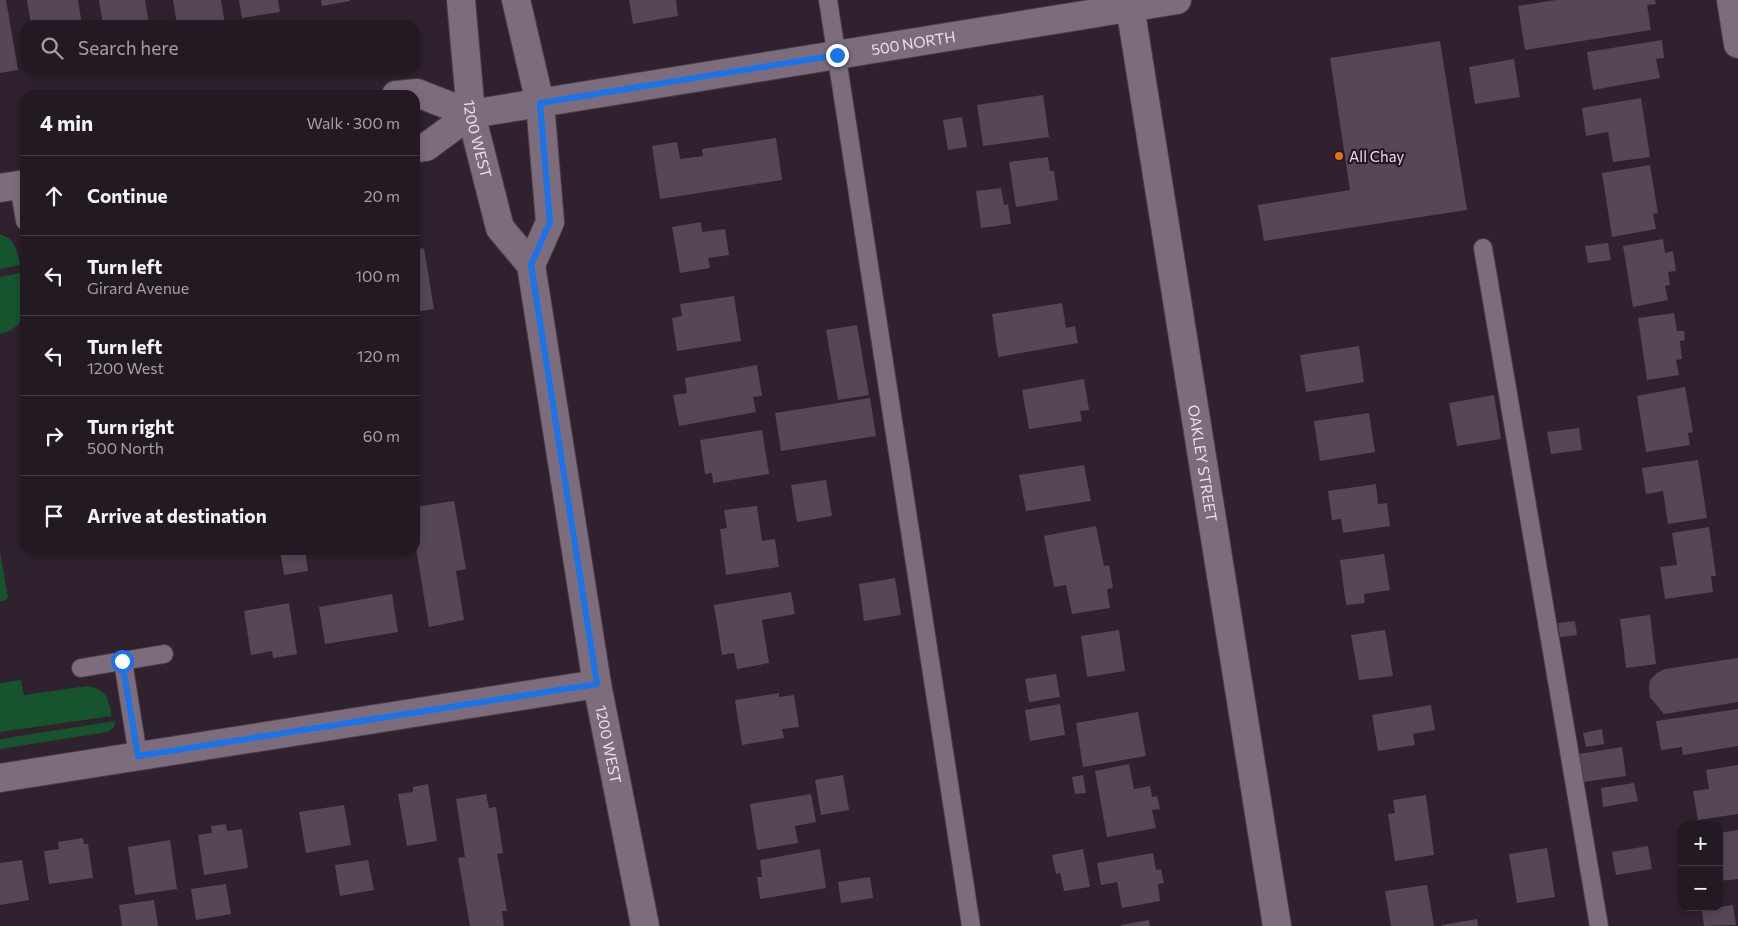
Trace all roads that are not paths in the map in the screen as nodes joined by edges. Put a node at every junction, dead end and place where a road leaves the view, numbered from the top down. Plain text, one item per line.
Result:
1 (461, 0) edge
2 (516, 0) edge
3 (828, 0) edge
4 (1177, 0) edge
5 (1731, 0) edge
6 (1130, 4) edge
7 (1738, 44) edge
8 (837, 55) junction
9 (420, 94) edge
10 (540, 103) junction
11 (471, 114) junction
12 (420, 148) edge
13 (15, 185) edge
14 (20, 203) edge
15 (1483, 248) dead end
16 (531, 265) junction
17 (164, 654) dead end
18 (122, 661) junction
19 (82, 668) dead end
20 (597, 684) junction
21 (138, 756) junction
22 (0, 778) edge
23 (645, 926) edge
24 (972, 926) edge
25 (1277, 926) edge
26 (1599, 926) edge

1 - 11 street, 1200 WEST
2 - 10 street
3 - 8 lane
4 - 6 street, 500 NORTH
5 - 7 street
6 - 8 street, 500 NORTH
6 - 25 street, OAKLEY STREET
8 - 10 street, 500 NORTH
8 - 24 lane
9 - 11 street
10 - 11 street, 500 NORTH
10 - 16 street
11 - 12 street, 500 NORTH
11 - 16 street, 1200 WEST
13 - 14 lane
15 - 26 lane
16 - 20 street, 1200 WEST
17 - 18 lane
18 - 19 lane
18 - 21 lane
20 - 21 street
20 - 23 street, 1200 WEST
21 - 22 street

